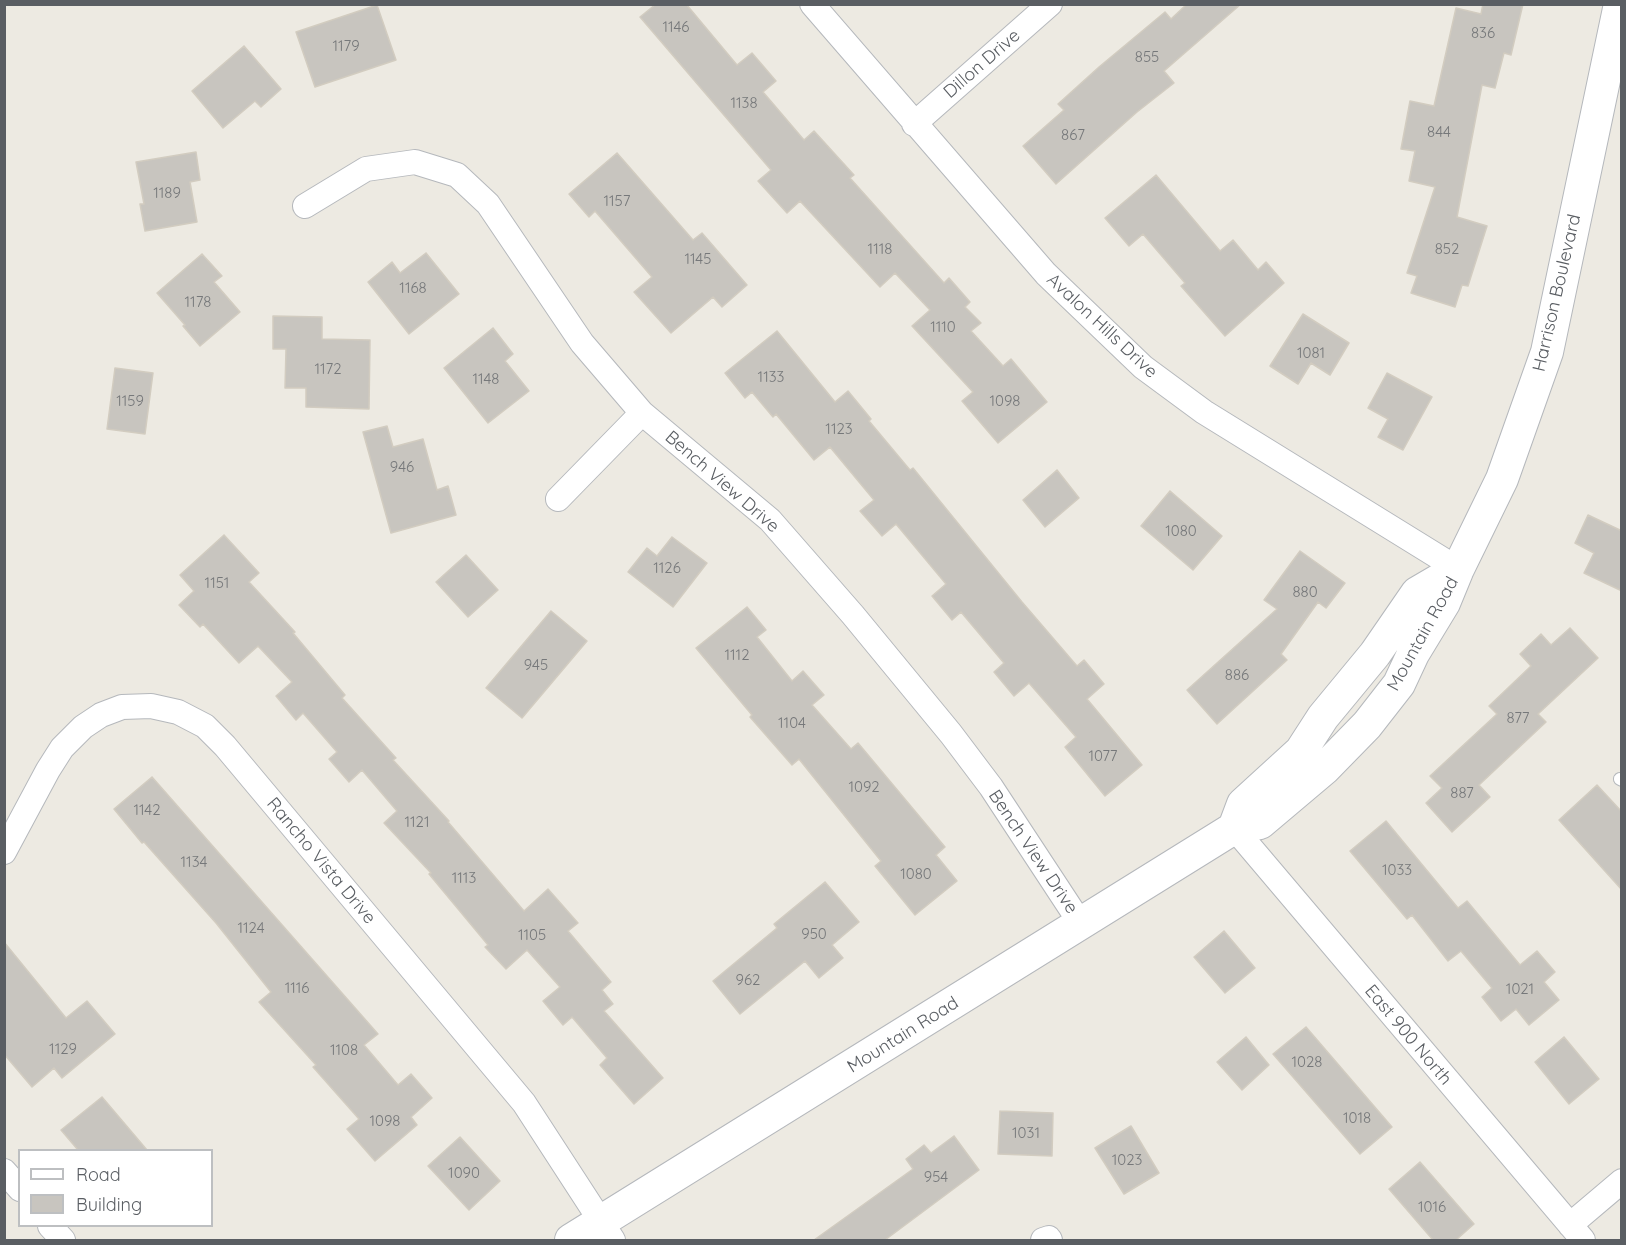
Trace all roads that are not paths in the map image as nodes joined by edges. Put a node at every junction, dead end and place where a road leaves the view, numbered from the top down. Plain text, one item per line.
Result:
1 (812, 4) edge
2 (1050, 4) edge
3 (1620, 4) edge
4 (914, 124) junction
5 (305, 206) dead end
6 (642, 413) junction
7 (558, 499) dead end
8 (1458, 569) junction
9 (1234, 828) junction
10 (4, 852) edge
11 (1081, 924) junction
12 (4, 1171) edge
13 (1622, 1181) edge
14 (18, 1187) edge
15 (51, 1227) edge
16 (608, 1231) edge
17 (1576, 1233) edge
18 (63, 1240) edge
19 (571, 1240) edge

1 - 4 street, Avalon Hills Drive
2 - 4 street, Dillon Drive
3 - 8 street, Harrison Boulevard
4 - 8 street, Avalon Hills Drive
5 - 6 street, Bench View Drive
6 - 7 street
6 - 11 street, Bench View Drive
8 - 9 street, Mountain Road
9 - 11 street, Mountain Road
9 - 17 street, East 900 North
10 - 16 street, Rancho Vista Drive
11 - 16 street, Mountain Road
12 - 14 street
13 - 17 street
15 - 18 street
16 - 19 street, Mountain Road

